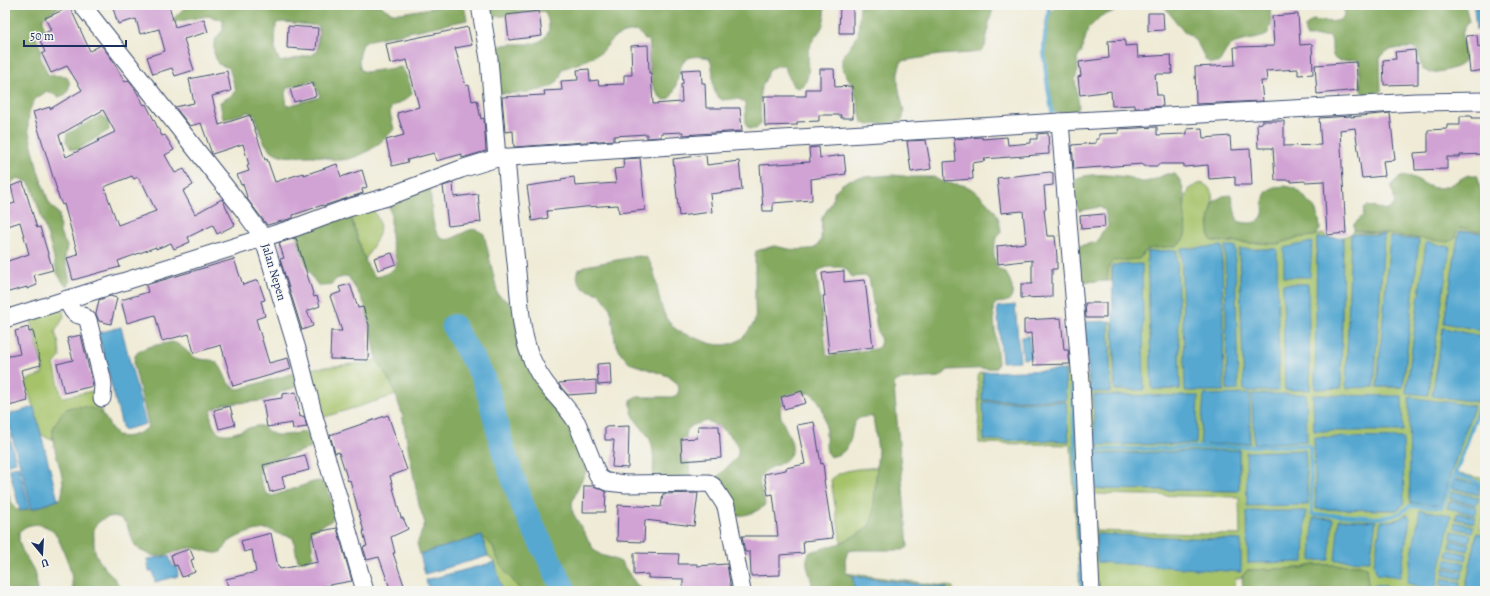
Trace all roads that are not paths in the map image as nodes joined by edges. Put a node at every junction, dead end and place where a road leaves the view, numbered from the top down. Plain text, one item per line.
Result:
1 (82, 5) edge
2 (480, 5) edge
3 (1485, 101) edge
4 (1060, 122) junction
5 (502, 158) junction
6 (263, 237) junction
7 (67, 299) junction
8 (5, 319) edge
9 (102, 398) dead end
10 (365, 591) edge
11 (742, 591) edge
12 (1091, 591) edge

1 - 6 street, Jalan Nepen
2 - 5 street
3 - 4 street
4 - 5 street
4 - 12 street
5 - 6 street
5 - 11 street
6 - 7 street
6 - 10 street, Jalan Nepen
7 - 8 street
7 - 9 street

